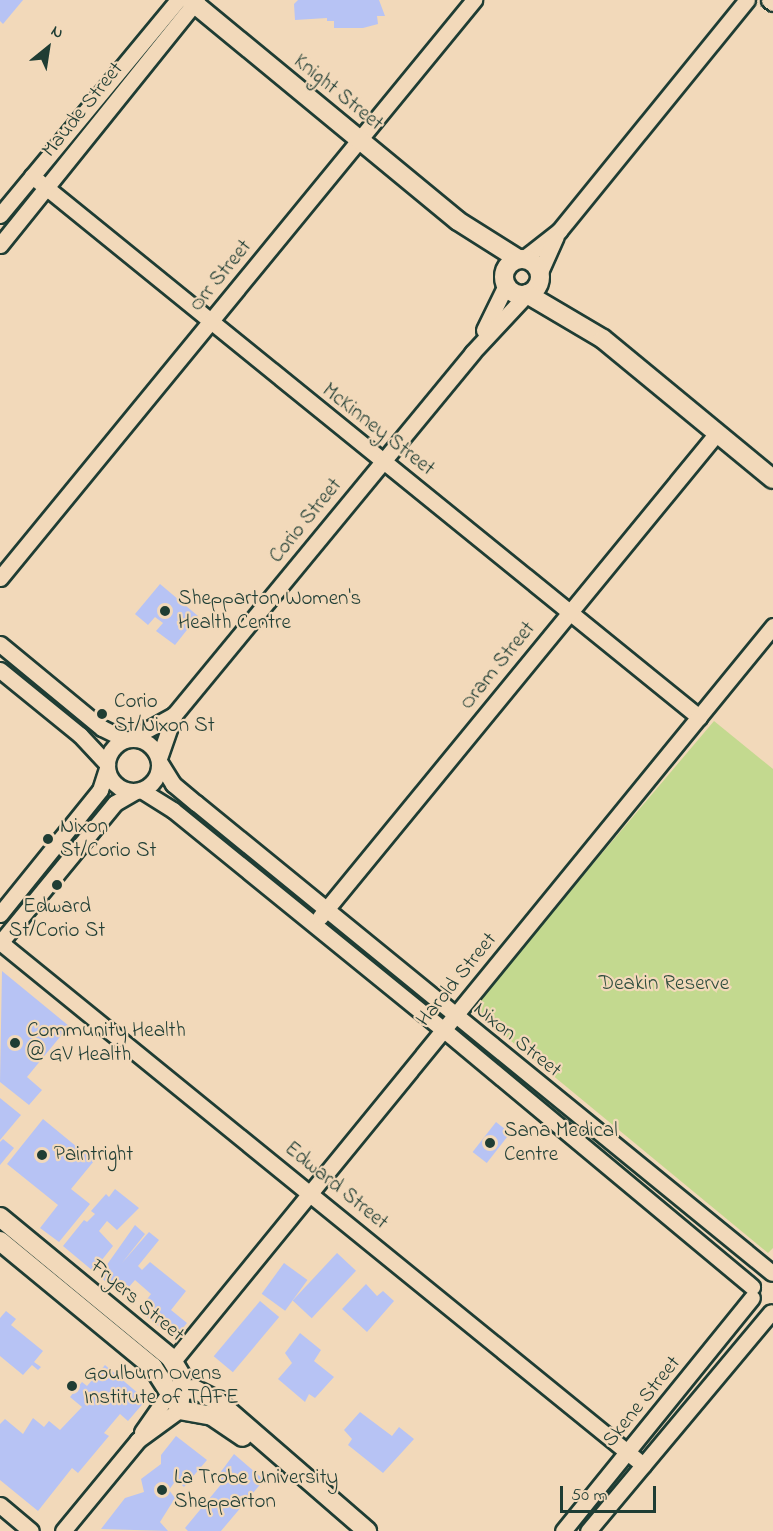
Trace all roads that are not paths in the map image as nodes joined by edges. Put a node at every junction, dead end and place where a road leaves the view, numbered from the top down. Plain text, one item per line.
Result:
1 (474, 0) edge
2 (747, 0) edge
3 (769, 0) edge
4 (190, 1) edge
5 (773, 3) edge
6 (359, 140) junction
7 (32, 176) junction
8 (47, 188) junction
9 (0, 215) edge
10 (458, 221) junction
11 (559, 231) junction
12 (0, 245) edge
13 (521, 259) junction
14 (540, 275) junction
15 (505, 280) junction
16 (526, 294) junction
17 (210, 322) junction
18 (603, 339) junction
19 (472, 353) junction
20 (717, 433) junction
21 (382, 461) junction
22 (773, 479) edge
23 (0, 578) edge
24 (570, 612) junction
25 (773, 626) edge
26 (0, 644) edge
27 (0, 670) edge
28 (174, 715) junction
29 (699, 717) junction
30 (129, 739) junction
31 (159, 760) junction
32 (107, 766) junction
33 (138, 790) junction
34 (326, 909) junction
35 (0, 914) edge
36 (312, 926) junction
37 (0, 942) edge
38 (455, 1016) junction
39 (444, 1030) junction
40 (311, 1192) junction
41 (0, 1217) edge
42 (19, 1232) junction
43 (3, 1244) edge
44 (773, 1273) edge
45 (752, 1292) junction
46 (772, 1312) edge
47 (150, 1339) junction
48 (138, 1354) junction
49 (173, 1361) junction
50 (177, 1390) junction
51 (180, 1410) junction
52 (138, 1440) junction
53 (629, 1451) junction
54 (643, 1465) junction
55 (290, 1467) junction
56 (0, 1505) edge
57 (31, 1531) edge
58 (63, 1531) edge
59 (367, 1531) edge
60 (563, 1531) edge
61 (588, 1531) edge

1 - 6 street, Orr Street
2 - 11 street
3 - 5 street
4 - 6 street, Knight Street
4 - 7 street, Maude Street
4 - 8 street, Maude Street
6 - 10 street, Knight Street
6 - 17 street, Orr Street
7 - 8 street, McKinney Street
7 - 9 street, Maude Street
8 - 12 street, Maude Street
8 - 17 street, McKinney Street
10 - 13 street, Knight Street
10 - 15 street, Knight Street
11 - 13 street
11 - 14 street
13 - 14 street
13 - 15 street
14 - 16 street
14 - 18 street
15 - 16 street
15 - 19 street, Corio Street
16 - 18 street
16 - 19 street, Corio Street
17 - 21 street, McKinney Street
17 - 23 street, Orr Street
18 - 20 street
19 - 21 street, Corio Street
20 - 22 street
20 - 24 street, Oram Street
21 - 24 street, McKinney Street
21 - 28 street, Corio Street
24 - 29 street, McKinney Street
24 - 34 street, Oram Street
25 - 29 street, Harold Street
26 - 30 street
27 - 32 street
28 - 30 street, Corio Street
28 - 31 street, Corio Street
29 - 38 street, Harold Street
30 - 31 street
30 - 32 street
31 - 33 street
31 - 34 street, Nixon Street
32 - 33 street
32 - 35 street
33 - 36 street, Nixon Street
33 - 37 street
34 - 36 street, Oram Street
34 - 38 street, Nixon Street
36 - 39 street, Nixon Street
37 - 40 street, Edward Street
38 - 39 street, Harold Street
38 - 44 street, Nixon Street
39 - 40 street, Harold Street
39 - 45 street, Nixon Street
40 - 49 street, Harold Street
40 - 53 street, Edward Street
41 - 42 street, Fryers Street
42 - 43 street
42 - 47 street, Fryers Street
43 - 48 street, Fryers Street
44 - 45 street, Skene Street
45 - 46 street, Nixon Street
45 - 53 street, Skene Street
46 - 54 street, Skene Street
47 - 48 street
47 - 49 street, Fryers Street
48 - 50 street, Fryers Street
49 - 50 street, Fryers Street
50 - 51 street
50 - 52 street
50 - 55 street
51 - 52 street
51 - 55 street
52 - 58 street
53 - 54 street, Edward Street
53 - 60 street, Skene Street
54 - 61 street, Skene Street
55 - 59 street
56 - 57 street

